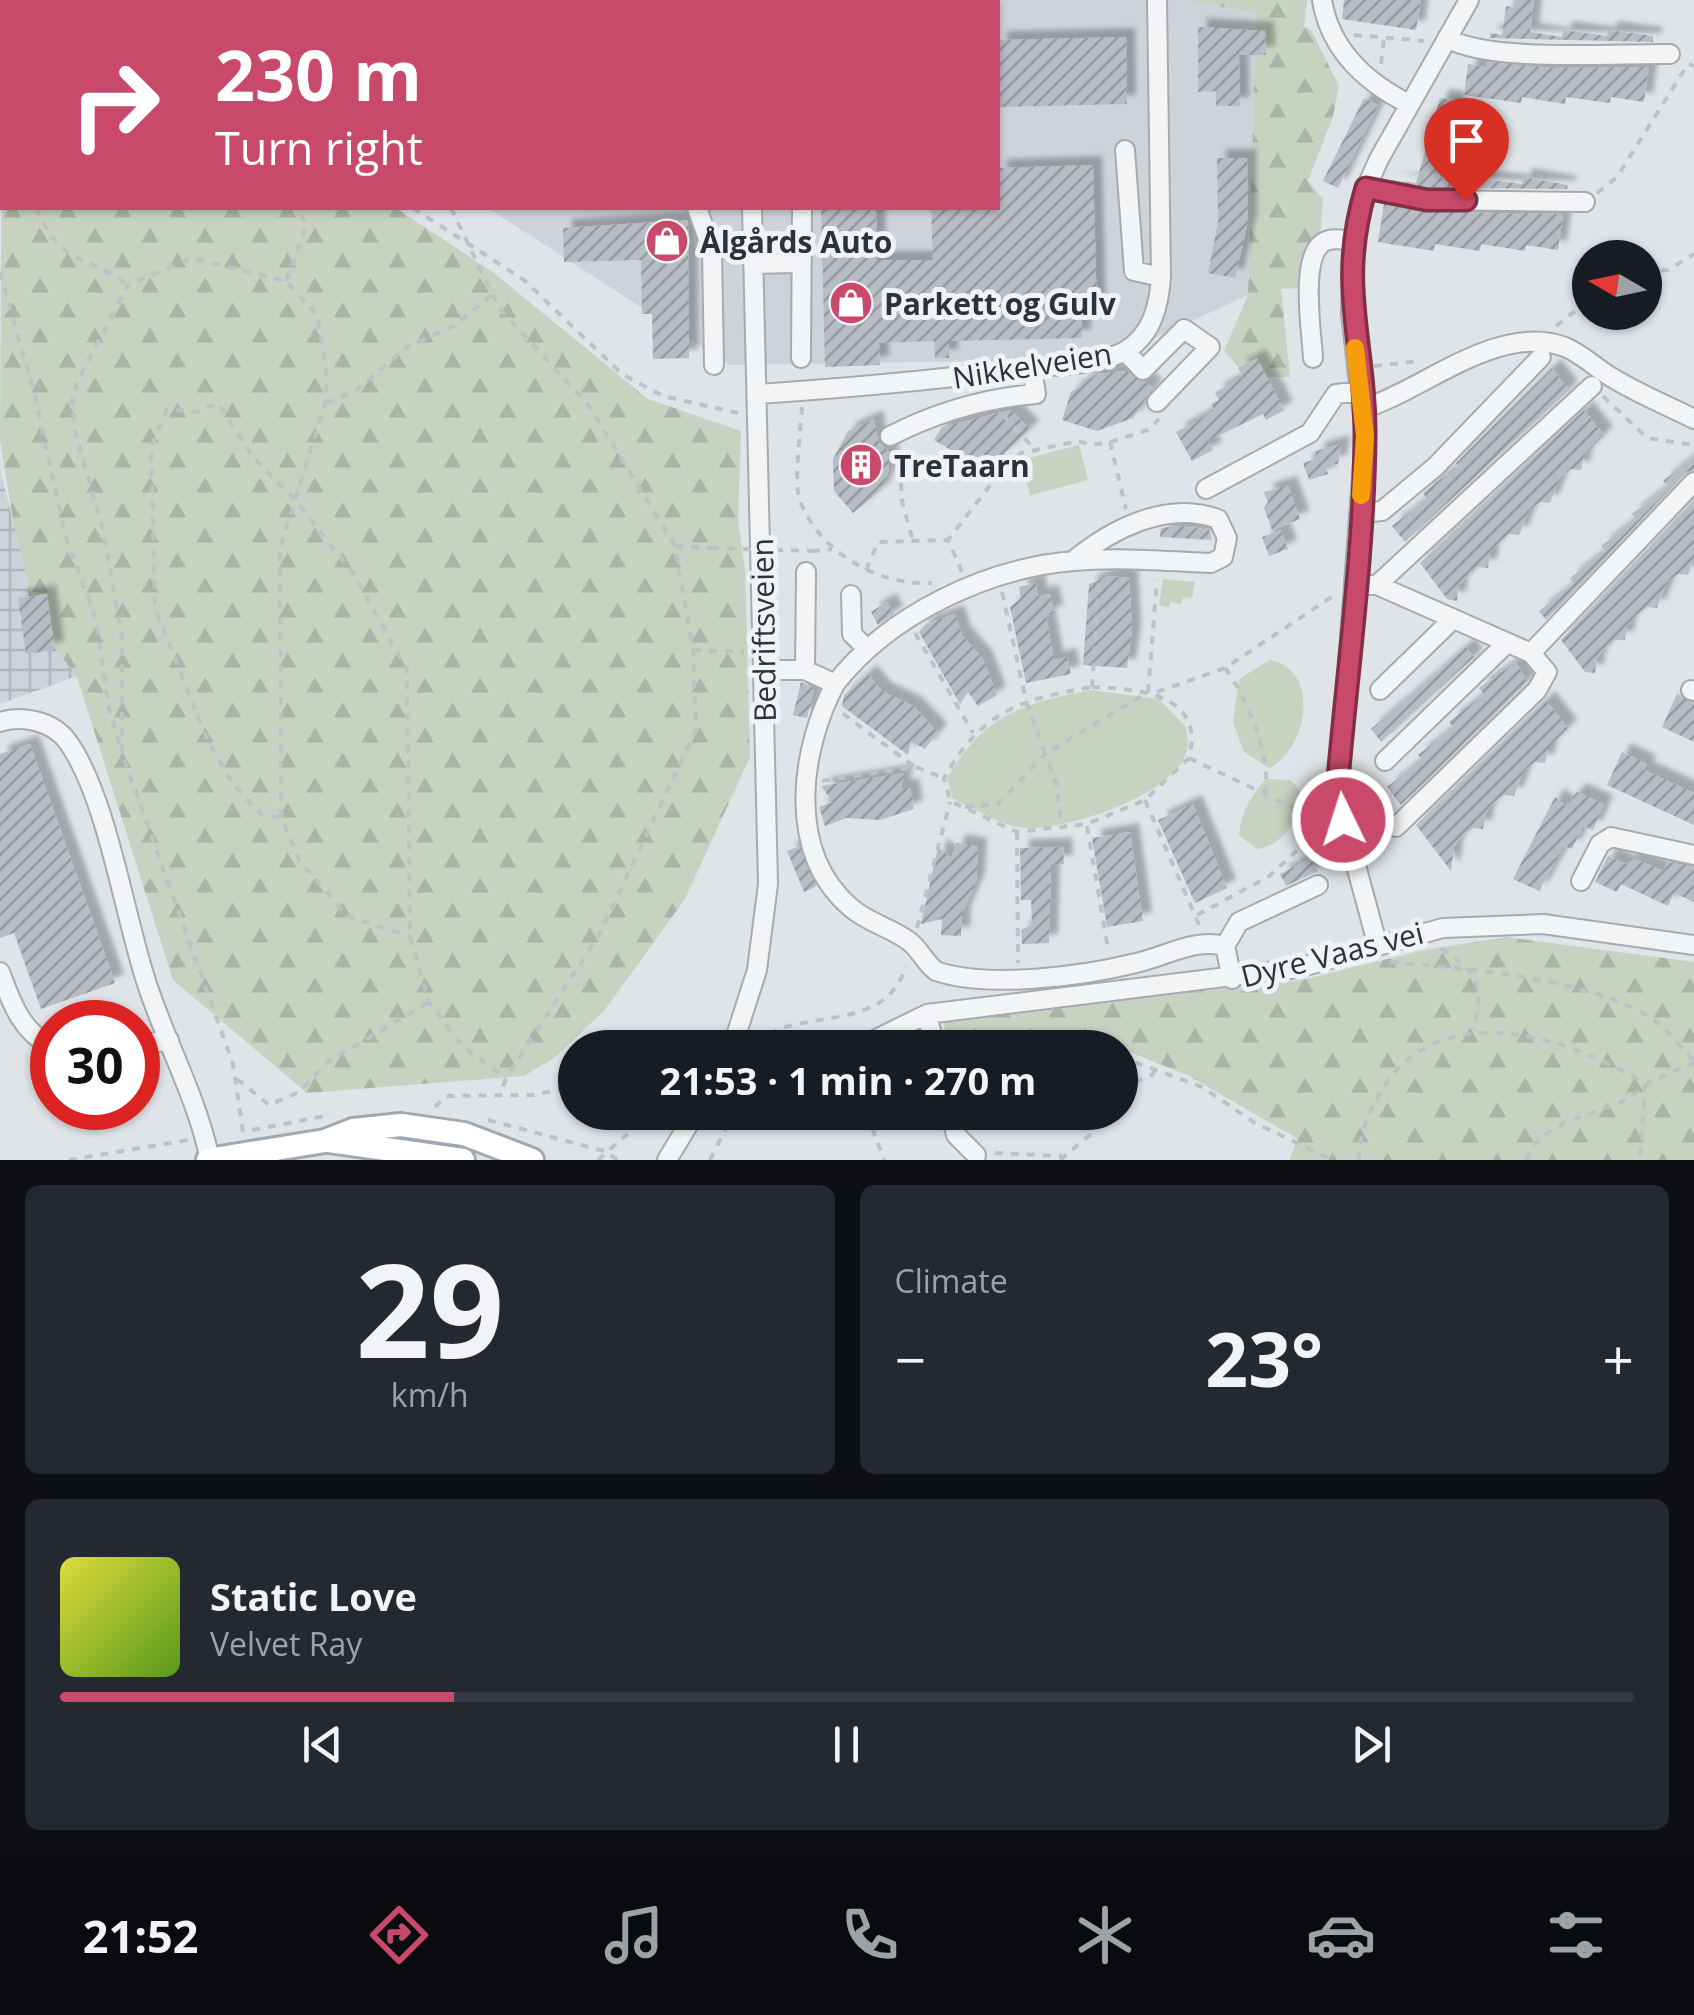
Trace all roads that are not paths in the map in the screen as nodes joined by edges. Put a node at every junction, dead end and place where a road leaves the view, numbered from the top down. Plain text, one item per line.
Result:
1 (1156, 0) edge
2 (1322, 0) edge
3 (1470, 0) edge
4 (1441, 40) junction
5 (1670, 54) dead end
6 (1408, 104) junction
7 (1125, 150) dead end
8 (1366, 188) junction
9 (1585, 202) road end
10 (699, 210) edge
11 (752, 210) edge
12 (802, 210) edge
13 (1353, 239) junction
14 (800, 263) junction
15 (754, 264) junction
16 (1161, 278) junction
17 (1125, 351) junction
18 (1541, 357) dead end
19 (801, 358) dead end
20 (1313, 358) dead end
21 (714, 366) dead end
22 (1032, 368) junction
23 (1592, 386) road end
24 (757, 394) junction
25 (1362, 400) junction
26 (1159, 409) road end
27 (1694, 419) edge
28 (894, 445) road end
29 (1694, 482) edge
30 (1206, 489) dead end
31 (1359, 513) junction
32 (1072, 561) junction
33 (806, 572) dead end
34 (1354, 585) junction
35 (1378, 585) junction
36 (851, 595) dead end
37 (1454, 619) junction
38 (1508, 642) junction
39 (866, 648) junction
40 (1531, 653) junction
41 (764, 661) junction
42 (805, 670) junction
43 (1380, 690) dead end
44 (830, 693) junction
45 (0, 722) edge
46 (1385, 761) dead end
47 (1396, 827) dead end
48 (1694, 855) edge
49 (1581, 880) dead end
50 (1318, 886) dead end
51 (1694, 945) edge
52 (1225, 946) junction
53 (1375, 952) junction
54 (0, 972) edge
55 (1232, 979) junction
56 (927, 1014) junction
57 (737, 1030) edge
58 (895, 1030) edge
59 (931, 1030) edge
60 (30, 1033) edge
61 (168, 1040) junction
62 (160, 1041) edge
63 (685, 1130) edge
64 (955, 1130) edge
65 (325, 1141) junction
66 (208, 1152) edge
67 (671, 1152) edge
68 (976, 1155) road end
69 (464, 1160) edge
70 (532, 1160) edge
71 (657, 1160) edge

1 - 16 street, Nikkelveien
2 - 6 street
3 - 4 street
4 - 5 street
4 - 6 street
6 - 8 street
7 - 16 street
8 - 9 street
8 - 13 street
10 - 21 street
11 - 15 street, Bedriftsveien
12 - 14 street
13 - 20 street
13 - 25 street
14 - 15 street
14 - 19 street
15 - 24 street, Bedriftsveien
16 - 17 street, Nikkelveien
17 - 22 street, Nikkelveien
17 - 26 street
18 - 31 street
22 - 24 street, Nikkelveien
22 - 28 street
23 - 35 street
24 - 41 street, Bedriftsveien
25 - 27 street
25 - 30 street
25 - 31 street
29 - 40 street
31 - 34 street
32 - 32 street
32 - 39 street
33 - 42 street
34 - 35 street
34 - 53 street
35 - 37 street
36 - 39 street
37 - 38 street
37 - 43 street
38 - 40 street
38 - 46 street
39 - 44 street
40 - 47 street
41 - 42 street
41 - 57 street, Bedriftsveien
42 - 44 street
44 - 52 street
45 - 61 street
48 - 49 street
50 - 52 street
51 - 53 street, Dyre Vaas vei
52 - 55 street
53 - 55 street, Dyre Vaas vei
54 - 60 street
55 - 56 street, Dyre Vaas vei
56 - 58 street, Dyre Vaas vei
56 - 59 street
61 - 62 street
61 - 66 street
63 - 67 street
64 - 68 street
65 - 66 main road
65 - 69 main road
65 - 70 main road
67 - 71 street

